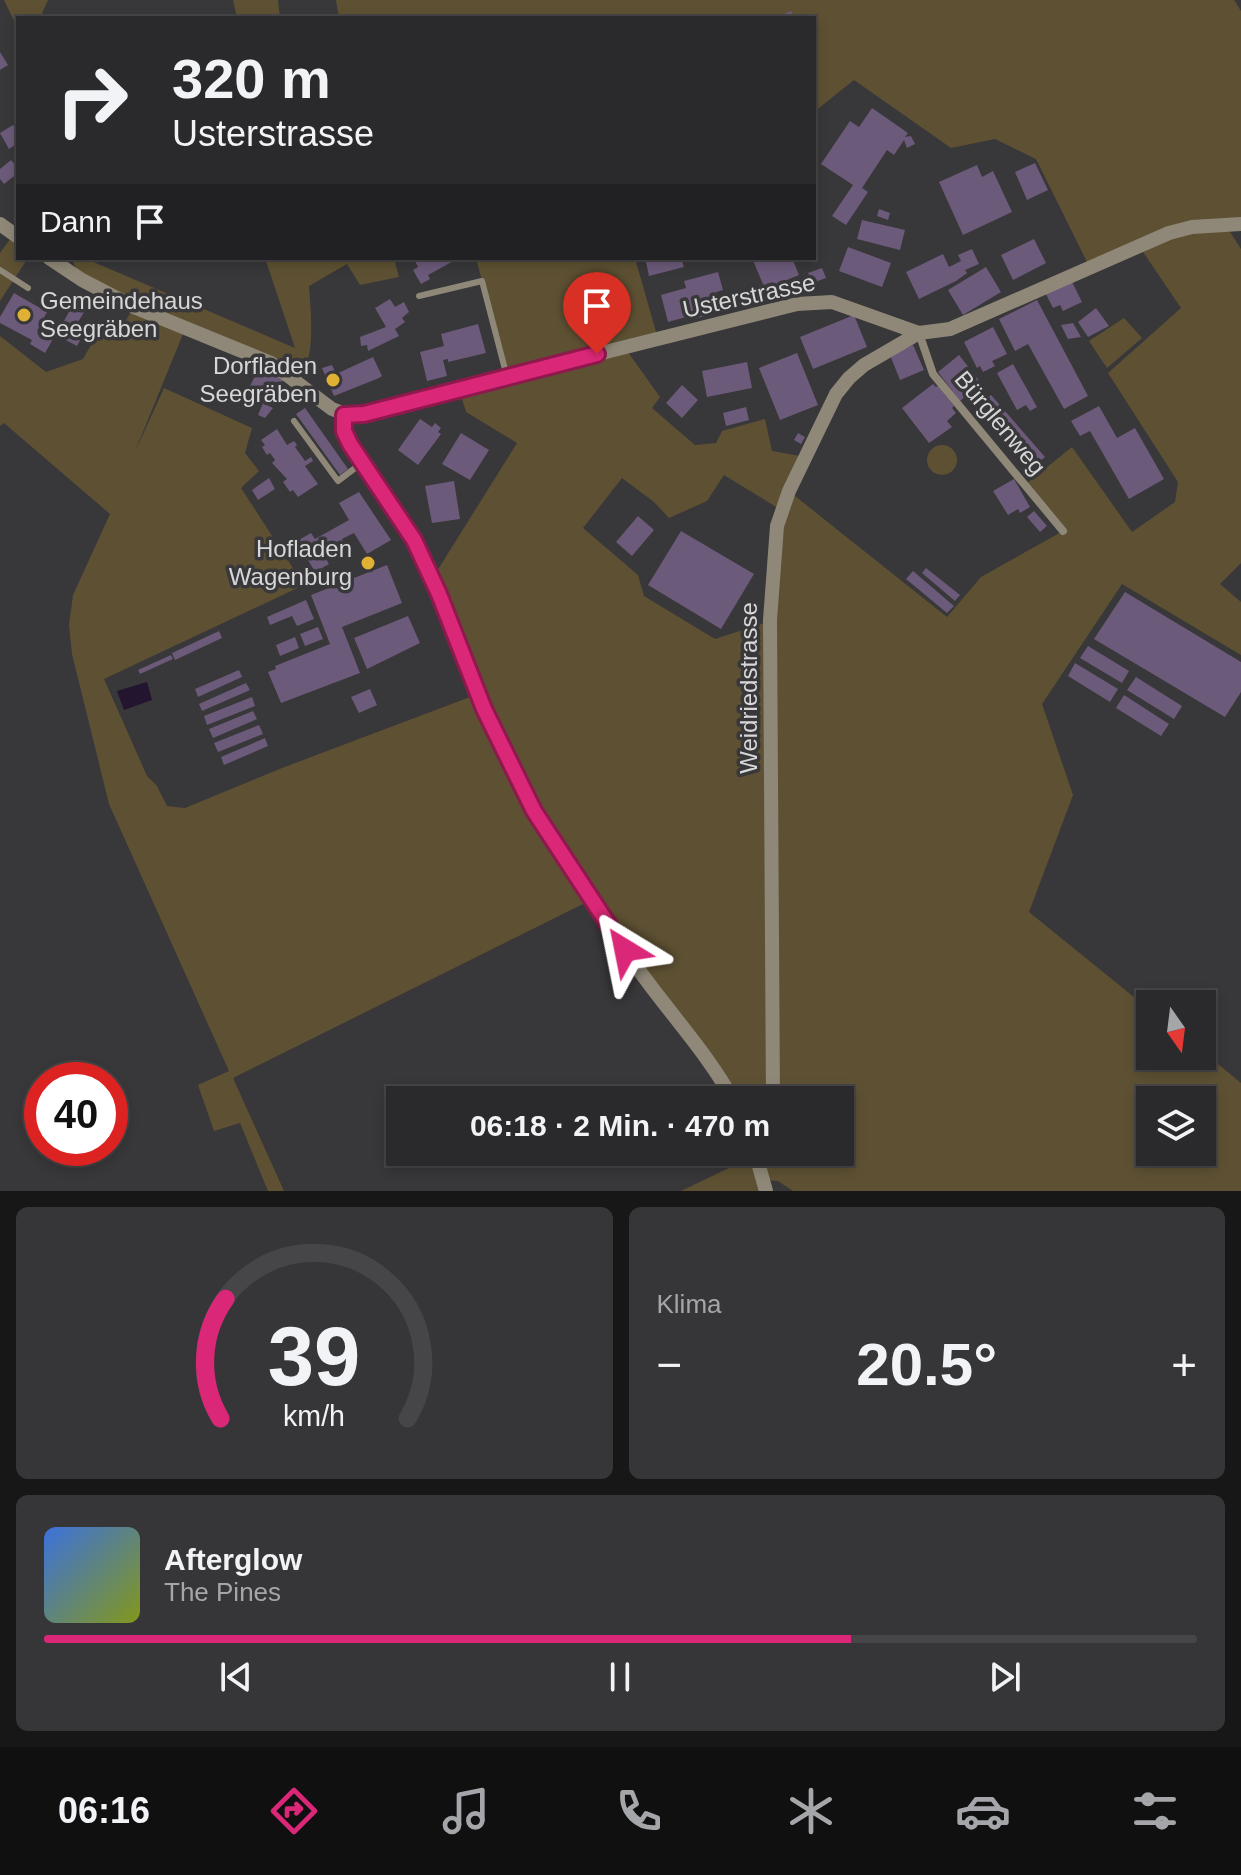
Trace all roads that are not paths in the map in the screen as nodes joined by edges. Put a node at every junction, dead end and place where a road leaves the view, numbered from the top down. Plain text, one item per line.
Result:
1 (1241, 224) edge
2 (52, 260) edge
3 (0, 270) edge
4 (28, 288) dead end
5 (419, 296) dead end
6 (919, 333) junction
7 (507, 377) junction
8 (344, 415) junction
9 (294, 421) dead end
10 (363, 462) junction
11 (1063, 531) dead end
12 (724, 1086) edge
13 (773, 1086) edge
14 (759, 1166) edge
15 (766, 1191) edge

1 - 6 street
2 - 8 street
3 - 4 lane
5 - 7 lane
6 - 7 street, Usterstrasse
6 - 11 street, Bürglenweg
6 - 13 street, Weidriedstrasse
7 - 8 street, Usterstrasse
8 - 10 street
9 - 10 lane
10 - 12 street
14 - 15 street

